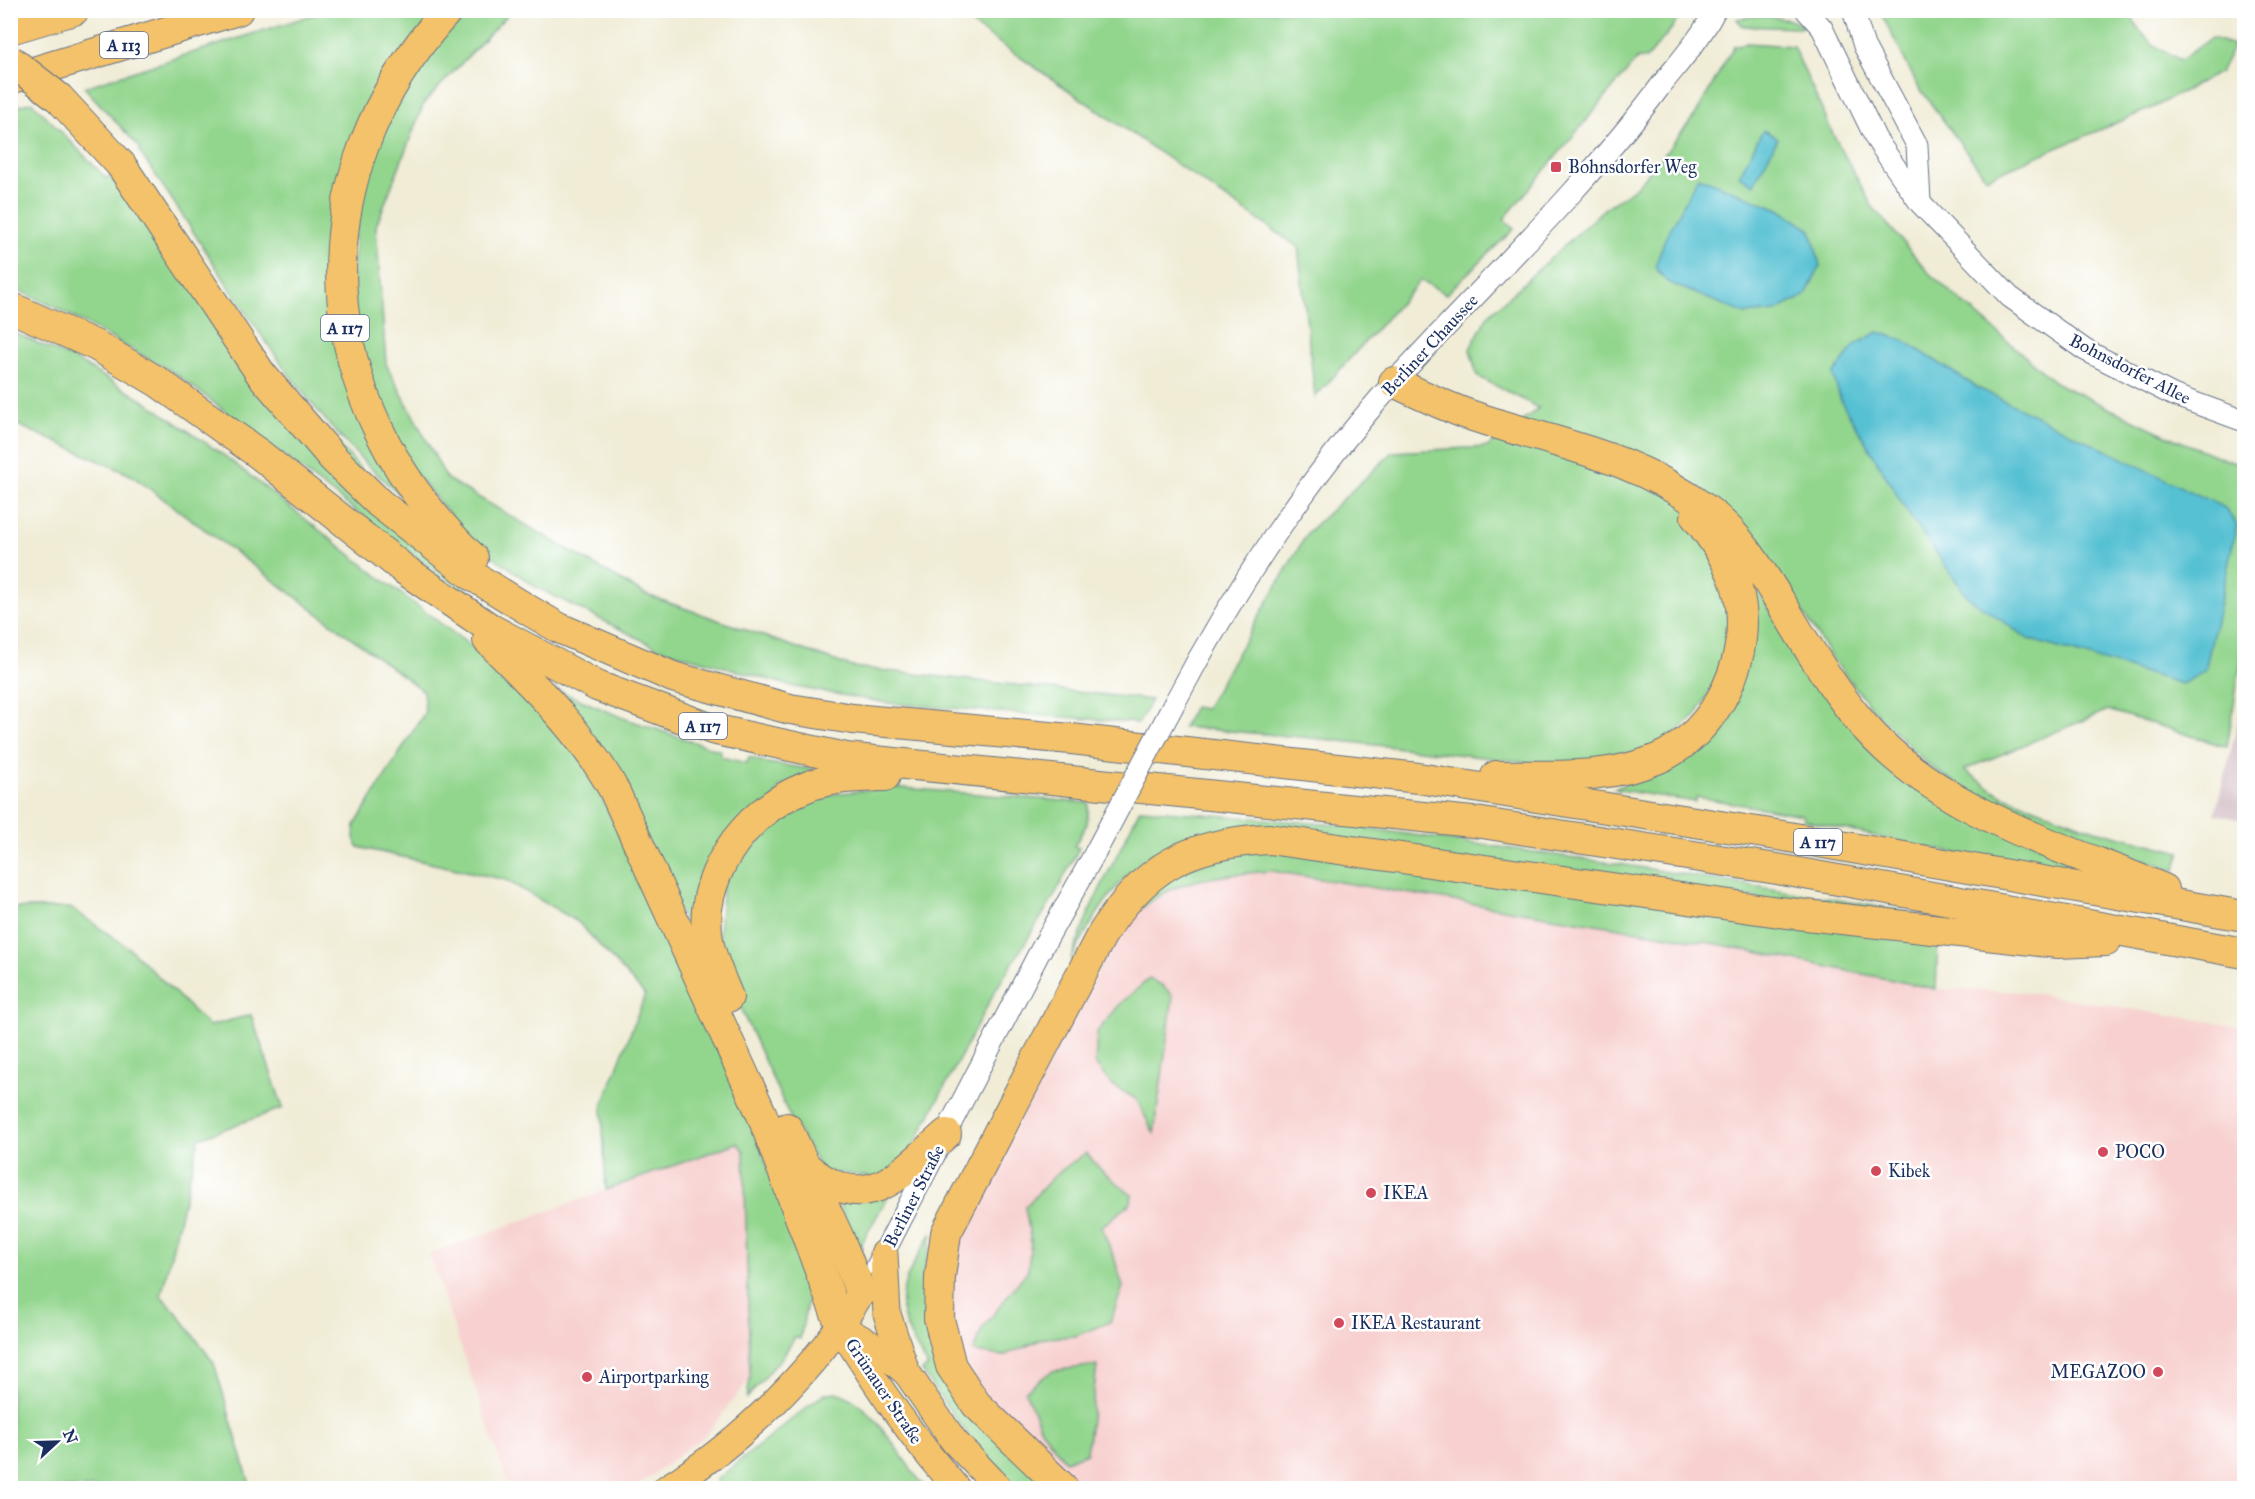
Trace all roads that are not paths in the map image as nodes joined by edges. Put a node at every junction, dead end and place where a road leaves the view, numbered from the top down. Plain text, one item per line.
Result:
1 (74, 10) edge
2 (238, 10) edge
3 (448, 10) edge
4 (1715, 10) edge
5 (1806, 10) edge
6 (1853, 10) edge
7 (10, 29) edge
8 (10, 60) edge
9 (10, 79) edge
10 (1920, 203) junction
11 (10, 307) edge
12 (1394, 382) junction
13 (2244, 421) edge
14 (1670, 485) junction
15 (443, 596) junction
16 (530, 612) junction
17 (990, 771) junction
18 (1418, 778) junction
19 (1095, 853) joint
20 (2231, 913) edge
21 (2171, 940) junction
22 (2244, 953) edge
23 (946, 1134) junction
24 (804, 1165) junction
25 (884, 1254) junction
26 (861, 1293) junction
27 (841, 1327) junction
28 (907, 1373) junction
29 (667, 1488) edge
30 (956, 1488) edge
31 (999, 1488) edge
32 (1063, 1488) edge

1 - 7 highway
2 - 9 highway, A 113
3 - 16 highway, A 117
4 - 12 street, Berliner Chaussee
5 - 10 street
6 - 10 street
8 - 16 highway, A 117, bridge
10 - 13 street, Bohnsdorfer Allee
11 - 15 highway, A 117
12 - 14 highway
12 - 19 street, Berliner Chaussee, bridge
14 - 18 highway
14 - 20 highway
15 - 17 highway, A 117
15 - 27 highway
16 - 18 highway, A 117
17 - 21 highway, A 117
17 - 24 highway
18 - 20 highway, A 117
19 - 23 street, Berliner Straße
21 - 22 highway, A 117
21 - 32 highway
23 - 24 highway
23 - 25 street, Berliner Straße
24 - 26 highway
25 - 26 street, Berliner Straße
25 - 28 main road, Grünauer Straße
26 - 27 main road, Berliner Straße
27 - 28 main road, Grünauer Straße
27 - 29 main road, Berliner Straße
27 - 30 main road, Grünauer Straße
28 - 31 main road, Grünauer Straße

